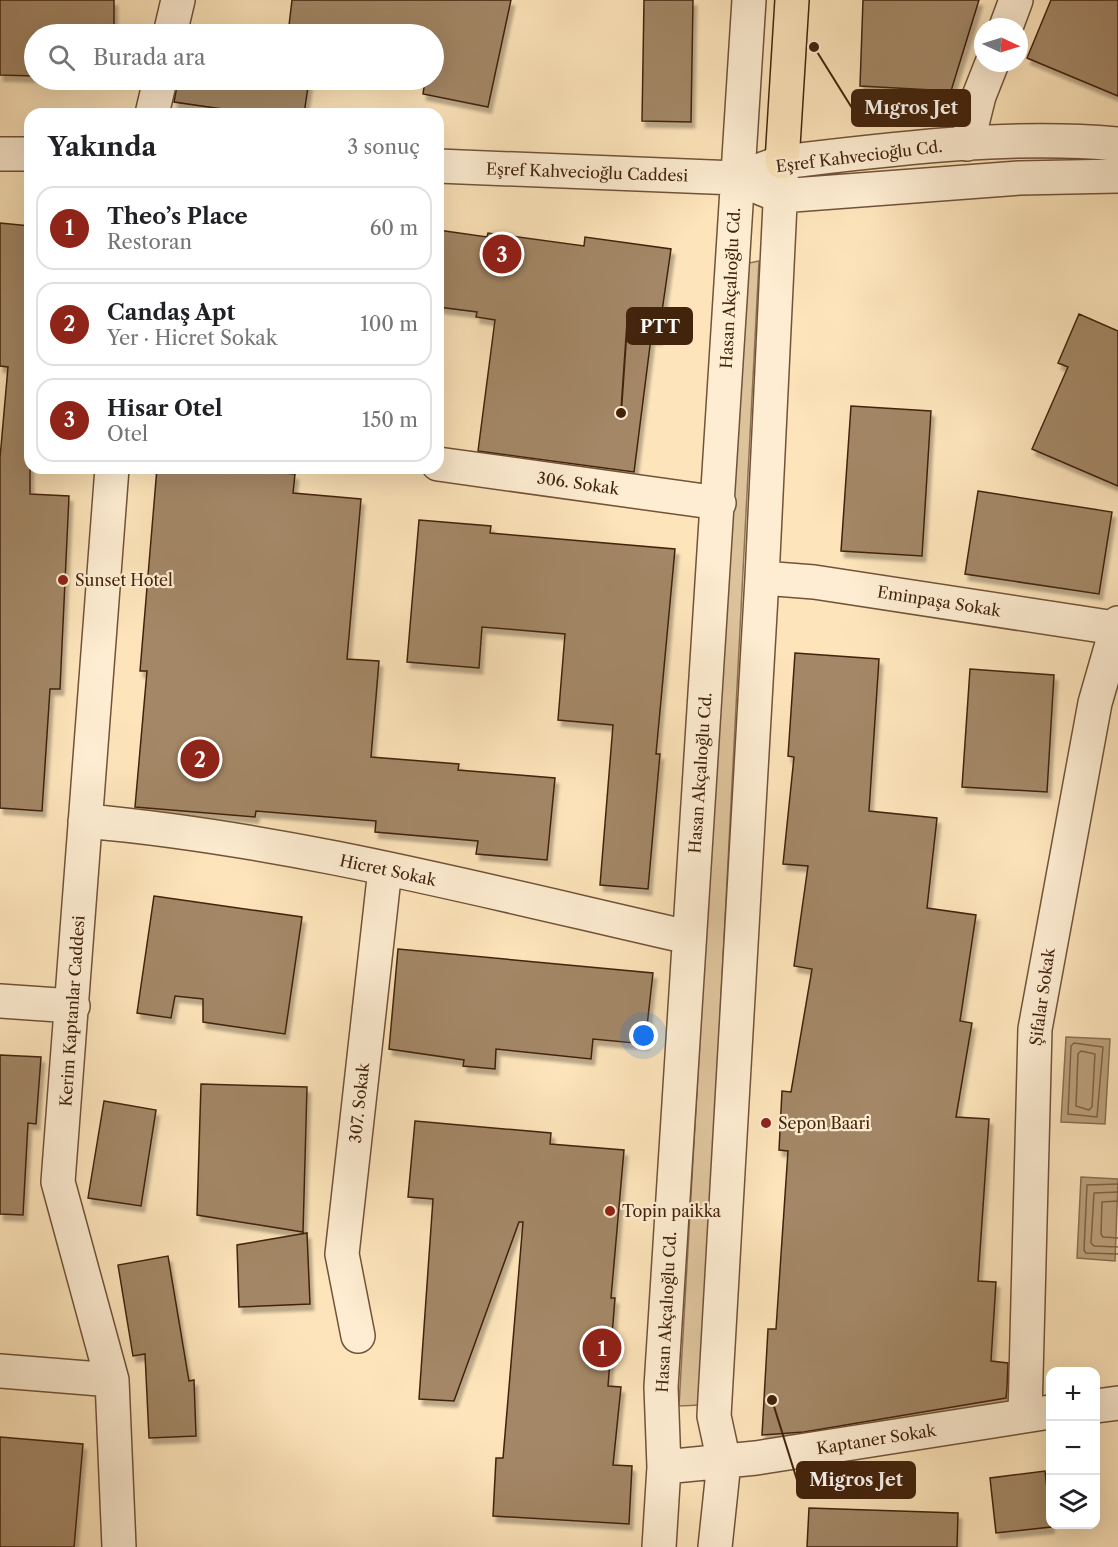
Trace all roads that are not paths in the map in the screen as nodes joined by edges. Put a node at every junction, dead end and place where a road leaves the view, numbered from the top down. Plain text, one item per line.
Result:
1 (178, 0) edge
2 (748, 0) edge
3 (792, 0) edge
4 (1016, 0) edge
5 (1009, 18) edge
6 (172, 24) edge
7 (988, 72) edge
8 (158, 90) edge
9 (153, 108) edge
10 (967, 144) junction
11 (1118, 144) edge
12 (0, 154) edge
13 (24, 154) edge
14 (782, 162) junction
15 (444, 166) edge
16 (1118, 176) edge
17 (736, 178) junction
18 (780, 196) junction
19 (444, 465) edge
20 (112, 474) edge
21 (719, 503) junction
22 (762, 578) junction
23 (1117, 626) edge
24 (1106, 708) edge
25 (85, 821) junction
26 (385, 869) junction
27 (688, 937) junction
28 (0, 1001) edge
29 (73, 1006) junction
30 (358, 1336) dead end
31 (0, 1371) edge
32 (112, 1380) junction
33 (1118, 1403) edge
34 (1100, 1405) edge
35 (1038, 1413) edge
36 (724, 1462) junction
37 (664, 1467) junction
38 (119, 1547) edge
39 (659, 1547) edge
40 (716, 1547) edge

1 - 6 street
2 - 17 street, Hasan Akçalıoğlu Cd.
3 - 14 main road
4 - 5 street
7 - 10 street
8 - 9 street
10 - 11 street, Eşref Kahvecioğlu Cd.
10 - 14 street, Eşref Kahvecioğlu Cd.
12 - 13 street
14 - 17 street, Eşref Kahvecioğlu Cd.
14 - 18 street
15 - 17 street, Eşref Kahvecioğlu Caddesi
16 - 18 street, Eşref Kahvecioğlu Cd.
17 - 18 street, Eşref Kahvecioğlu Cd.
17 - 21 street, Hasan Akçalıoğlu Cd.
18 - 22 street
19 - 21 street, 306. Sokak
20 - 25 street, Kerim Kaptanlar Caddesi
21 - 27 street, Hasan Akçalıoğlu Cd.
22 - 23 street, Eminpaşa Sokak
22 - 36 street
23 - 24 street, Şifalar Sokak
24 - 35 street, Şifalar Sokak
25 - 26 street, Hicret Sokak
25 - 29 street, Kerim Kaptanlar Caddesi
26 - 27 street, Hicret Sokak
26 - 30 street, 307. Sokak
27 - 37 street, Hasan Akçalıoğlu Cd.
28 - 29 street
29 - 32 street, Kerim Kaptanlar Caddesi
31 - 32 street
32 - 38 street, Kerim Kaptanlar Caddesi
33 - 34 street
35 - 36 street, Kaptaner Sokak
36 - 37 street, Kaptaner Sokak
36 - 40 street
37 - 39 street, Hasan Akçalıoğlu Cd.

